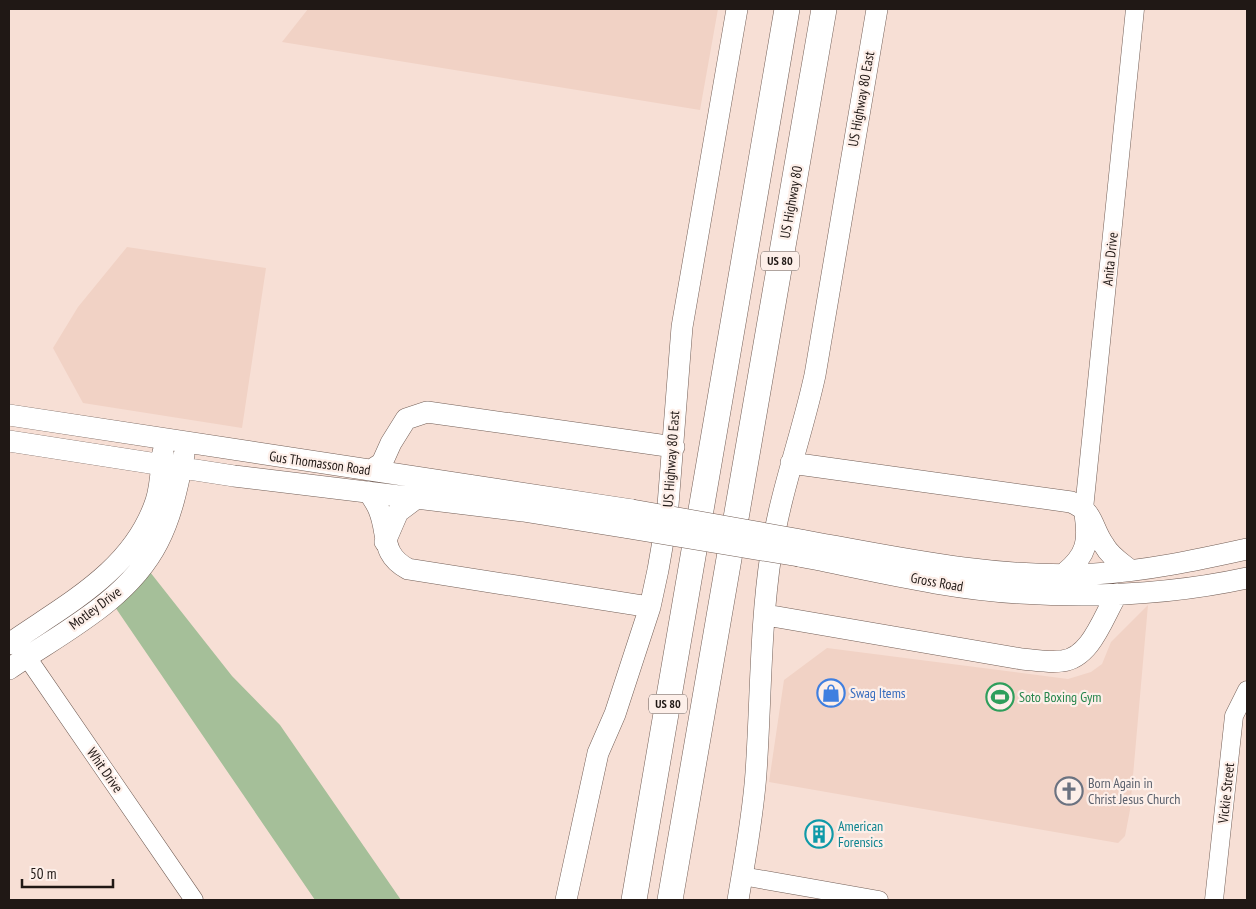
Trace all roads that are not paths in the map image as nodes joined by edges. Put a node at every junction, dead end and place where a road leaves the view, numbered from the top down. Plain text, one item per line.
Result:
1 (737, 9) edge
2 (770, 9) edge
3 (787, 9) edge
4 (824, 9) edge
5 (877, 9) edge
6 (1135, 9) edge
7 (752, 211) junction
8 (9, 415) edge
9 (400, 428) junction
10 (164, 440) junction
11 (9, 441) edge
12 (186, 443) junction
13 (674, 448) junction
14 (791, 463) junction
15 (324, 464) junction
16 (171, 466) junction
17 (371, 470) junction
18 (321, 487) junction
19 (417, 487) junction
20 (369, 492) junction
21 (1084, 509) junction
22 (630, 519) joint
23 (150, 538) junction
24 (385, 542) junction
25 (800, 548) junction
26 (1247, 549) edge
27 (1130, 570) junction
28 (1066, 573) junction
29 (1247, 578) edge
30 (1074, 594) junction
31 (1117, 594) junction
32 (650, 607) junction
33 (766, 616) junction
34 (1095, 633) junction
35 (12, 641) edge
36 (27, 657) junction
37 (9, 669) edge
38 (1247, 690) edge
39 (742, 876) junction
40 (194, 900) edge
41 (566, 900) edge
42 (634, 900) edge
43 (670, 900) edge
44 (738, 900) edge
45 (879, 900) edge
46 (1214, 900) edge

1 - 13 main road, US Highway 80 East
2 - 7 highway
3 - 7 highway, US 80
4 - 43 highway, US Highway 80 / US 80
5 - 14 main road, US Highway 80 East
6 - 21 street, Anita Drive
7 - 42 highway, US 80
8 - 10 main road, Gus Thomasson Road
9 - 13 main road
9 - 17 main road
9 - 19 main road
10 - 12 main road, Gus Thomasson Road
10 - 16 main road, Motley Drive
11 - 16 main road, Gus Thomasson Road
12 - 15 main road, Gus Thomasson Road
12 - 16 main road, Motley Drive
13 - 32 main road, US Highway 80 East
14 - 21 main road
14 - 33 main road, US Highway 80 East
15 - 17 main road, Gus Thomasson Road
15 - 18 main road
16 - 18 main road, Gus Thomasson Road
16 - 23 main road, Motley Drive
17 - 19 main road, Gus Thomasson Road
18 - 20 main road, Gus Thomasson Road
19 - 20 main road, Gus Thomasson Road
19 - 22 main road, Gus Thomasson Road
19 - 24 main road
20 - 24 main road
21 - 27 main road
21 - 28 main road
22 - 25 main road, Gross Road, bridge
23 - 35 main road, Motley Drive
23 - 36 main road, Motley Drive
24 - 32 main road
25 - 28 main road, Gross Road
25 - 30 main road, Gross Road
26 - 27 main road, Gross Road
27 - 28 main road, Gross Road
29 - 31 main road, Gross Road
30 - 31 main road, Gross Road
30 - 34 main road
31 - 34 main road
32 - 41 main road, US Highway 80 East
33 - 34 main road
33 - 39 main road, US Highway 80 East
35 - 36 street, Whit Drive
36 - 37 main road, Motley Drive
36 - 40 street, Whit Drive
38 - 46 street, Vickie Street
39 - 44 main road, US Highway 80 East
39 - 45 street

